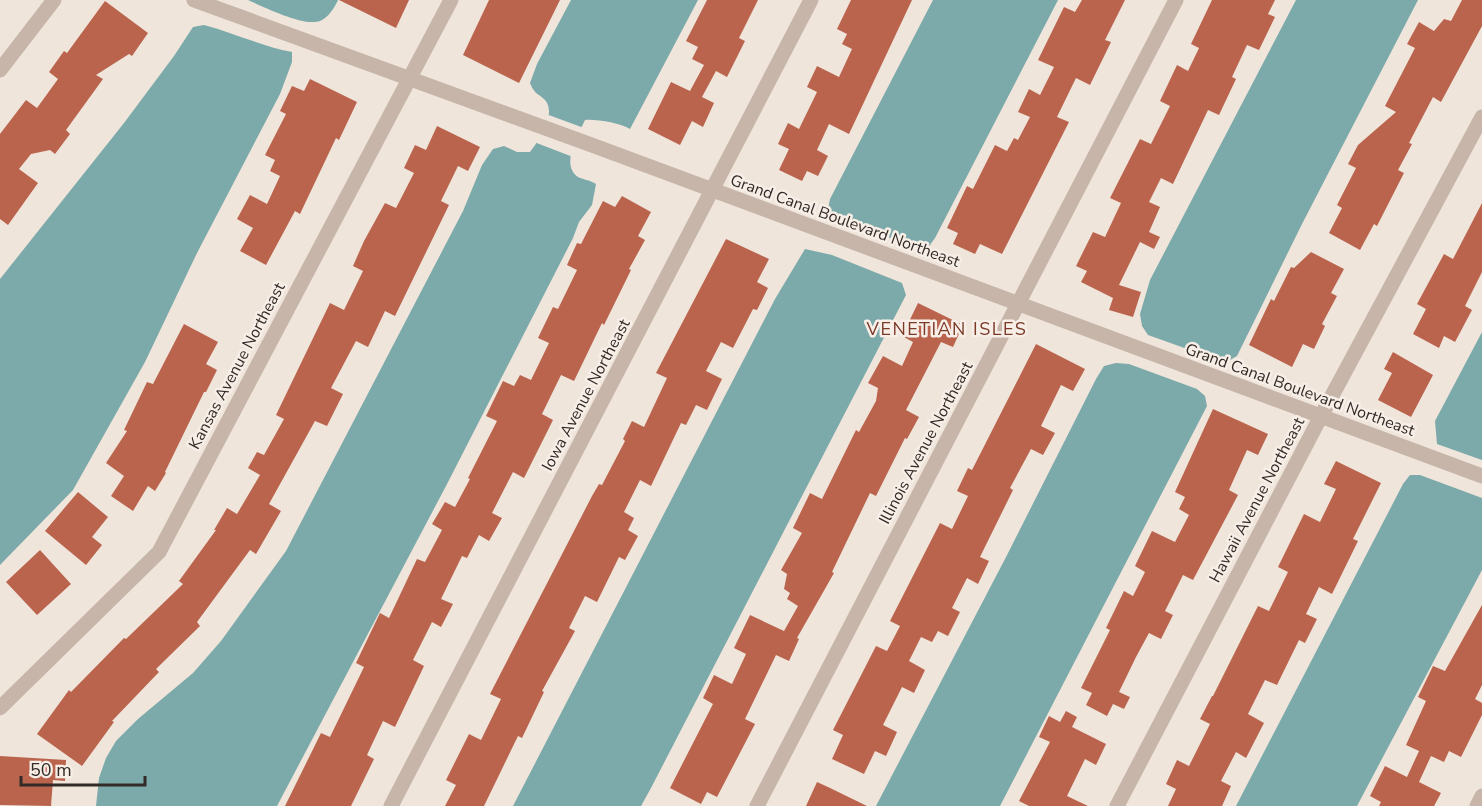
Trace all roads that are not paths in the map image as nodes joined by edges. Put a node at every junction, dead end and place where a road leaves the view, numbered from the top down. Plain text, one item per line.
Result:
1 (54, 0) edge
2 (194, 0) edge
3 (450, 0) edge
4 (811, 0) edge
5 (1176, 0) edge
6 (0, 70) edge
7 (409, 80) junction
8 (1482, 117) edge
9 (713, 191) junction
10 (1019, 304) junction
11 (1320, 418) junction
12 (1482, 477) edge
13 (0, 708) edge
14 (1482, 796) edge
15 (391, 806) edge
16 (757, 806) edge
17 (1117, 806) edge
18 (1477, 806) edge

1 - 6 street
2 - 7 street, Grand Canal Boulevard Northeast
3 - 7 street, Kansas Avenue Northeast
4 - 9 street, Iowa Avenue Northeast
5 - 10 street, Illinois Avenue Northeast
7 - 9 street, Grand Canal Boulevard Northeast
7 - 13 street, Kansas Avenue Northeast
8 - 11 street, Hawaii Avenue Northeast
9 - 10 street, Grand Canal Boulevard Northeast
9 - 15 street, Iowa Avenue Northeast
10 - 11 street, Grand Canal Boulevard Northeast
10 - 16 street, Illinois Avenue Northeast
11 - 12 street, Grand Canal Boulevard Northeast
11 - 17 street, Hawaii Avenue Northeast
14 - 18 street

